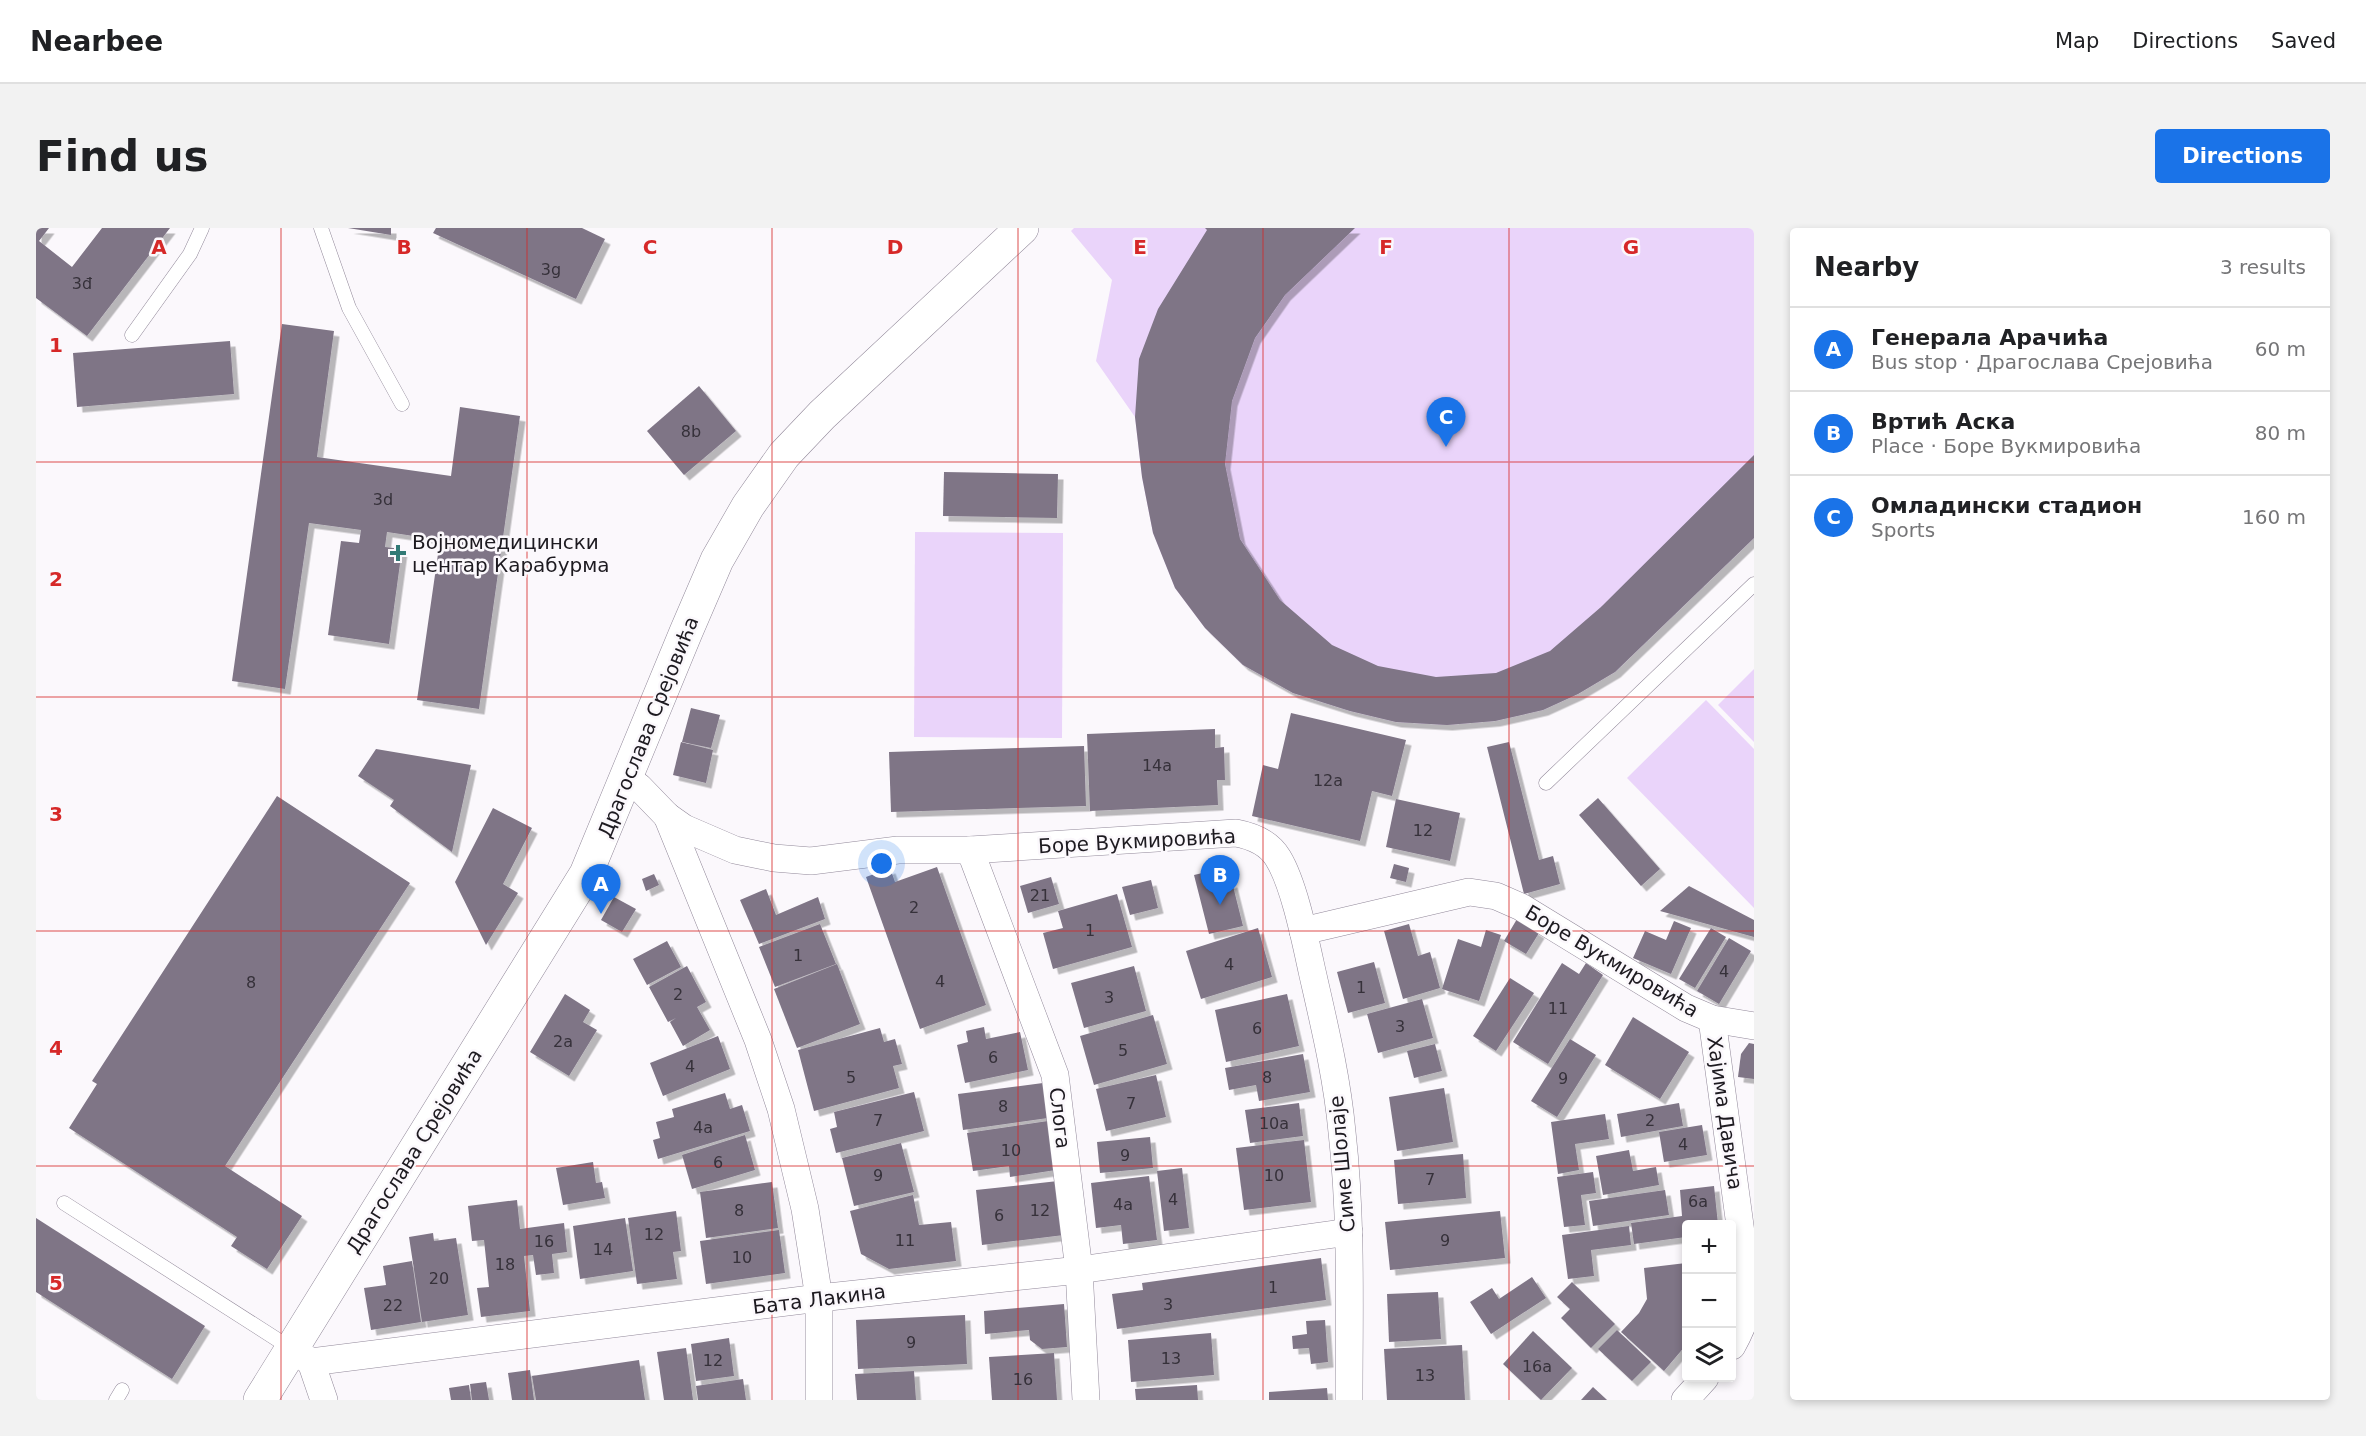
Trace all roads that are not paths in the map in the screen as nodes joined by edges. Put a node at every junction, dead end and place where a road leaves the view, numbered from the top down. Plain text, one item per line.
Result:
1 (202, 228) edge
2 (321, 228) edge
3 (1022, 228) edge
4 (132, 335) dead end
5 (402, 404) dead end
6 (1754, 584) edge
7 (627, 778) junction
8 (1546, 783) dead end
9 (668, 816) junction
10 (970, 850) junction
11 (1303, 931) junction
12 (1712, 1019) junction
13 (1754, 1026) edge
14 (64, 1203) dead end
15 (1349, 1232) junction
16 (1079, 1270) junction
17 (819, 1298) junction
18 (1736, 1338) edge
19 (302, 1355) junction
20 (1701, 1382) edge
21 (260, 1400) edge
22 (324, 1400) edge
23 (819, 1400) edge
24 (1086, 1400) edge
25 (1348, 1400) edge
26 (1685, 1400) edge

1 - 4 lane
2 - 5 lane
3 - 7 main road, Драгослава Срејовића
6 - 8 lane
7 - 9 street, Боре Вукмировића
7 - 19 main road, Драгослава Срејовића
9 - 10 street, Боре Вукмировића
9 - 17 street
10 - 11 street, Боре Вукмировића
10 - 16 street, Слога
11 - 12 street, Боре Вукмировића
11 - 15 street, Симе Шолаје
12 - 13 street, Боре Вукмировића
12 - 18 street, Хајима Давича
14 - 19 lane
15 - 16 street, Бата Лакина
15 - 25 street, Симе Шолаје
16 - 17 street, Бата Лакина
16 - 24 street, Слога
17 - 19 street, Бата Лакина
17 - 23 street
19 - 21 main road, Драгослава Срејовића
19 - 22 street
20 - 26 street

